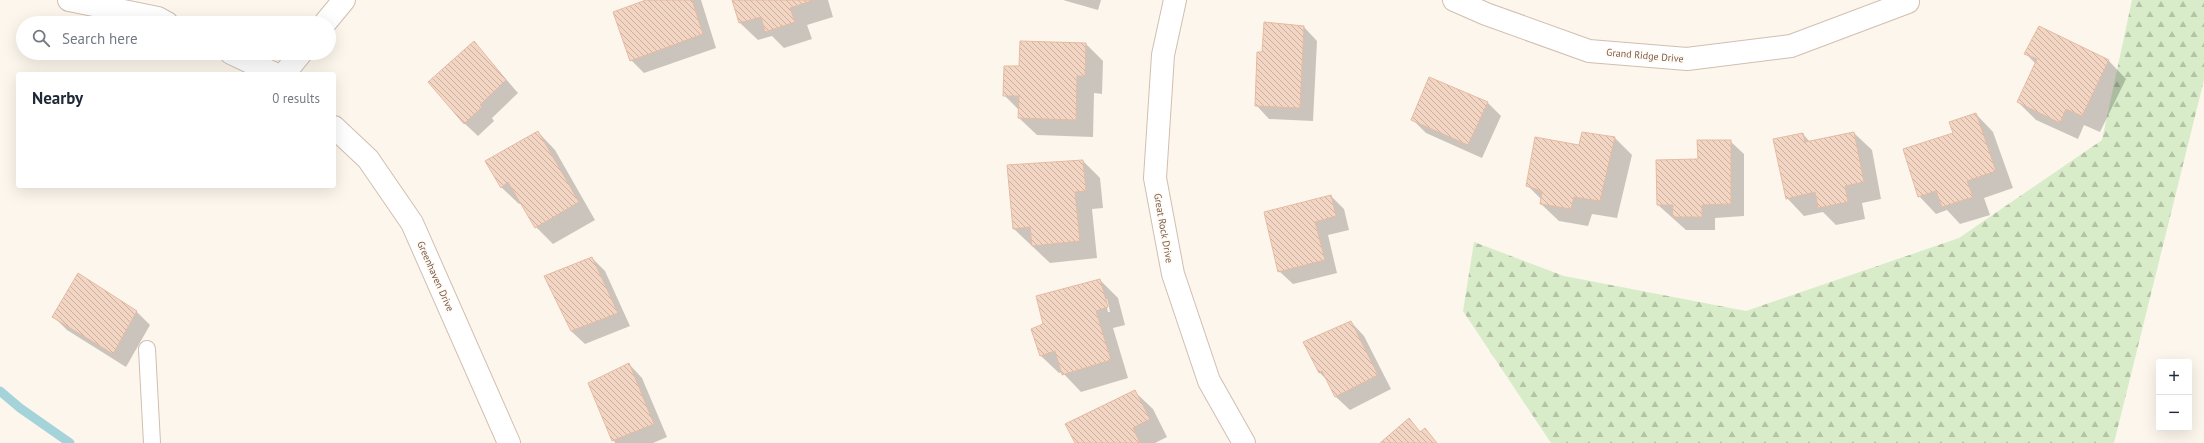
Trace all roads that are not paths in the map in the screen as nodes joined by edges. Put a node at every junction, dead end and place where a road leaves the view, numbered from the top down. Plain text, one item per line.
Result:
1 (69, 0) edge
2 (344, 0) edge
3 (1175, 0) edge
4 (1454, 0) edge
5 (1908, 2) dead end
6 (148, 16) edge
7 (331, 16) edge
8 (245, 60) edge
9 (295, 60) edge
10 (271, 72) edge
11 (286, 72) edge
12 (336, 129) edge
13 (147, 349) dead end
14 (152, 443) edge
15 (509, 443) edge
16 (1244, 443) edge

1 - 6 street
2 - 7 street
3 - 16 street, Great Rock Drive
4 - 5 street, Grand Ridge Drive
8 - 10 street
9 - 11 street
12 - 15 street, Greenhaven Drive
13 - 14 lane

